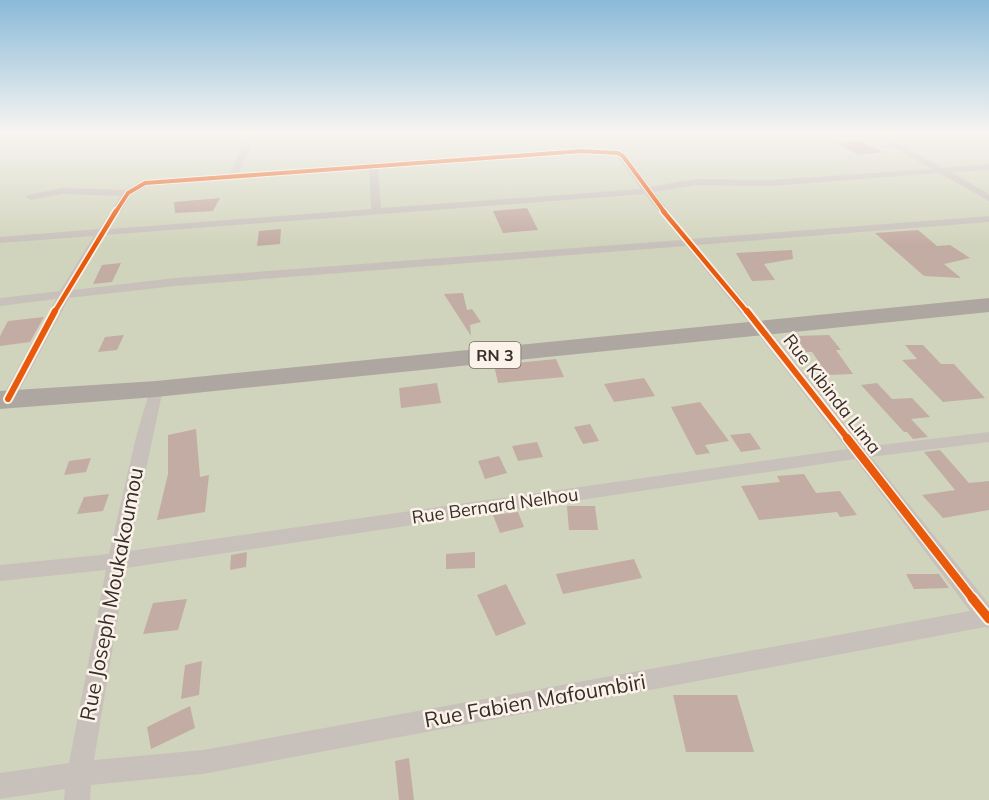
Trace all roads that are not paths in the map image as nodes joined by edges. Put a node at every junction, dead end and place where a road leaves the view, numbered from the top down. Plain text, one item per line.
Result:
1 (236, 170) edge
2 (306, 170) edge
3 (373, 170) edge
4 (632, 170) edge
5 (950, 170) edge
6 (942, 171) junction
7 (234, 175) junction
8 (646, 191) junction
9 (128, 193) junction
10 (31, 197) dead end
11 (989, 198) edge
12 (376, 210) junction
13 (989, 219) edge
14 (102, 232) junction
15 (0, 240) edge
16 (686, 242) junction
17 (63, 297) junction
18 (0, 302) edge
19 (989, 305) edge
20 (760, 328) junction
21 (156, 389) junction
22 (4, 399) edge
23 (989, 437) edge
24 (859, 453) junction
25 (117, 561) junction
26 (0, 573) edge
27 (988, 618) edge
28 (79, 774) junction
29 (0, 786) edge
30 (77, 800) edge

1 - 7 street
2 - 7 street, Rue Kibinda Lima
3 - 12 street
4 - 8 street, Rue Kibinda Lima
5 - 6 street
6 - 8 street
6 - 11 street
7 - 9 street, Rue Kibinda Lima
8 - 12 street
8 - 16 street, Rue Kibinda Lima
9 - 10 street
9 - 14 street
12 - 14 street
13 - 16 street
14 - 15 street
14 - 17 street
16 - 17 street
16 - 20 street, Rue Kibinda Lima
17 - 18 street
17 - 22 street
19 - 20 highway, RN 3
20 - 21 highway, RN 3
20 - 24 street, Rue Kibinda Lima
21 - 22 highway, RN 3
21 - 25 street, Rue Joseph Moukakoumou
23 - 24 street, Rue Bernard Nelhou
24 - 25 street, Rue Bernard Nelhou
24 - 27 street, Rue Kibinda Lima
25 - 26 street, Rue Bernard Nelhou
25 - 28 street, Rue Joseph Moukakoumou
27 - 28 street, Rue Fabien Mafoumbiri
28 - 29 street, Rue Fabien Mafoumbiri
28 - 30 street, Rue Joseph Moukakoumou

